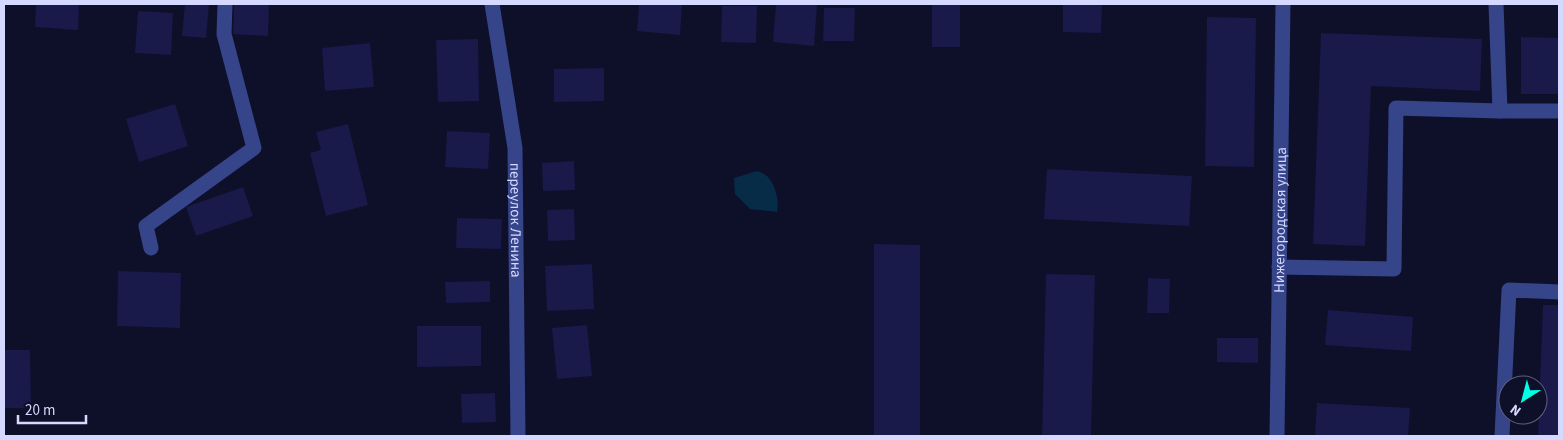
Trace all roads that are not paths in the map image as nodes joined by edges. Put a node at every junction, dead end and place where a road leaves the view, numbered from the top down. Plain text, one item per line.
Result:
1 (225, 4) edge
2 (492, 4) edge
3 (1283, 4) edge
4 (1496, 4) edge
5 (1500, 111) junction
6 (1559, 111) edge
7 (151, 248) dead end
8 (1279, 266) junction
9 (1559, 292) edge
10 (518, 436) edge
11 (1277, 436) edge
12 (1502, 436) edge

1 - 7 street
2 - 10 street, переулок Ленина
3 - 8 street, Нижегородская улица
4 - 5 street
5 - 6 street
5 - 8 street
8 - 11 street, Нижегородская улица
9 - 12 street

